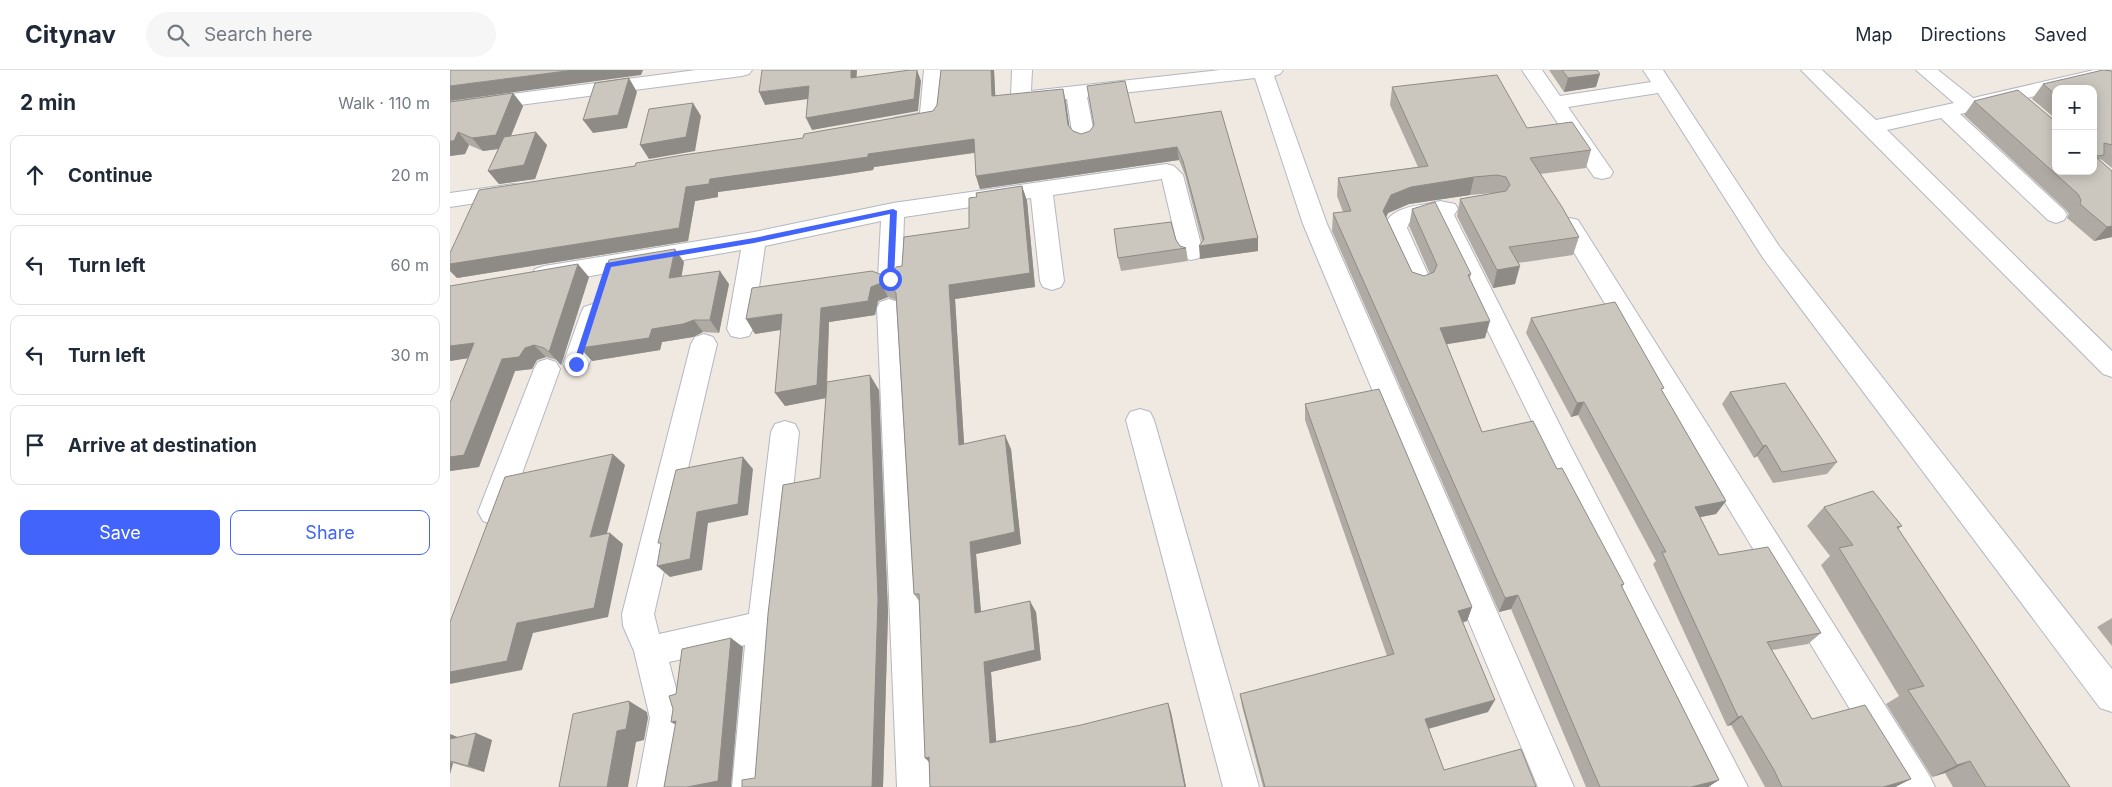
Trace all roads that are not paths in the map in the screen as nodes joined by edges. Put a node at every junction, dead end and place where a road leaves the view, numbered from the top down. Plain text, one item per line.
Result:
1 (742, 70) edge
2 (934, 70) edge
3 (1022, 70) edge
4 (1266, 70) edge
5 (1532, 70) edge
6 (1811, 70) edge
7 (1926, 70) edge
8 (2110, 74) edge
9 (2058, 75) edge
10 (1137, 77) edge
11 (1658, 78) edge
12 (1076, 92) junction
13 (1554, 103) junction
14 (1970, 106) junction
15 (450, 108) edge
16 (1946, 112) junction
17 (1872, 126) junction
18 (881, 127) edge
19 (1084, 138) edge
20 (1602, 172) dead end
21 (538, 187) edge
22 (1041, 189) junction
23 (450, 200) edge
24 (893, 211) junction
25 (2056, 215) dead end
26 (1570, 226) edge
27 (754, 240) junction
28 (1191, 252) dead end
29 (608, 264) junction
30 (525, 278) edge
31 (1052, 281) dead end
32 (1420, 283) edge
33 (740, 329) dead end
34 (704, 344) dead end
35 (576, 364) dead end
36 (2112, 367) edge
37 (547, 369) dead end
38 (1140, 420) dead end
39 (785, 432) dead end
40 (484, 535) edge
41 (763, 626) junction
42 (650, 651) junction
43 (2112, 696) edge
44 (655, 787) edge
45 (750, 787) edge
46 (915, 787) edge
47 (1240, 787) edge
48 (1556, 787) edge
49 (1730, 787) edge
50 (1917, 787) edge

1 - 15 street
2 - 18 street
3 - 12 street
4 - 10 street
4 - 48 street
5 - 13 street
6 - 17 street
7 - 14 street
8 - 9 street
9 - 14 street
10 - 12 street
11 - 13 street
11 - 43 street
12 - 19 street
13 - 20 street
14 - 16 street
16 - 17 street
16 - 25 street
17 - 36 street
21 - 23 street
22 - 24 street
22 - 28 street
22 - 31 street
24 - 27 street
24 - 46 street
26 - 50 street
27 - 29 street
27 - 33 street
29 - 30 street
29 - 35 street
32 - 49 street
34 - 42 street
37 - 40 street
38 - 47 street
39 - 41 street
41 - 42 street
41 - 45 street
42 - 44 street

